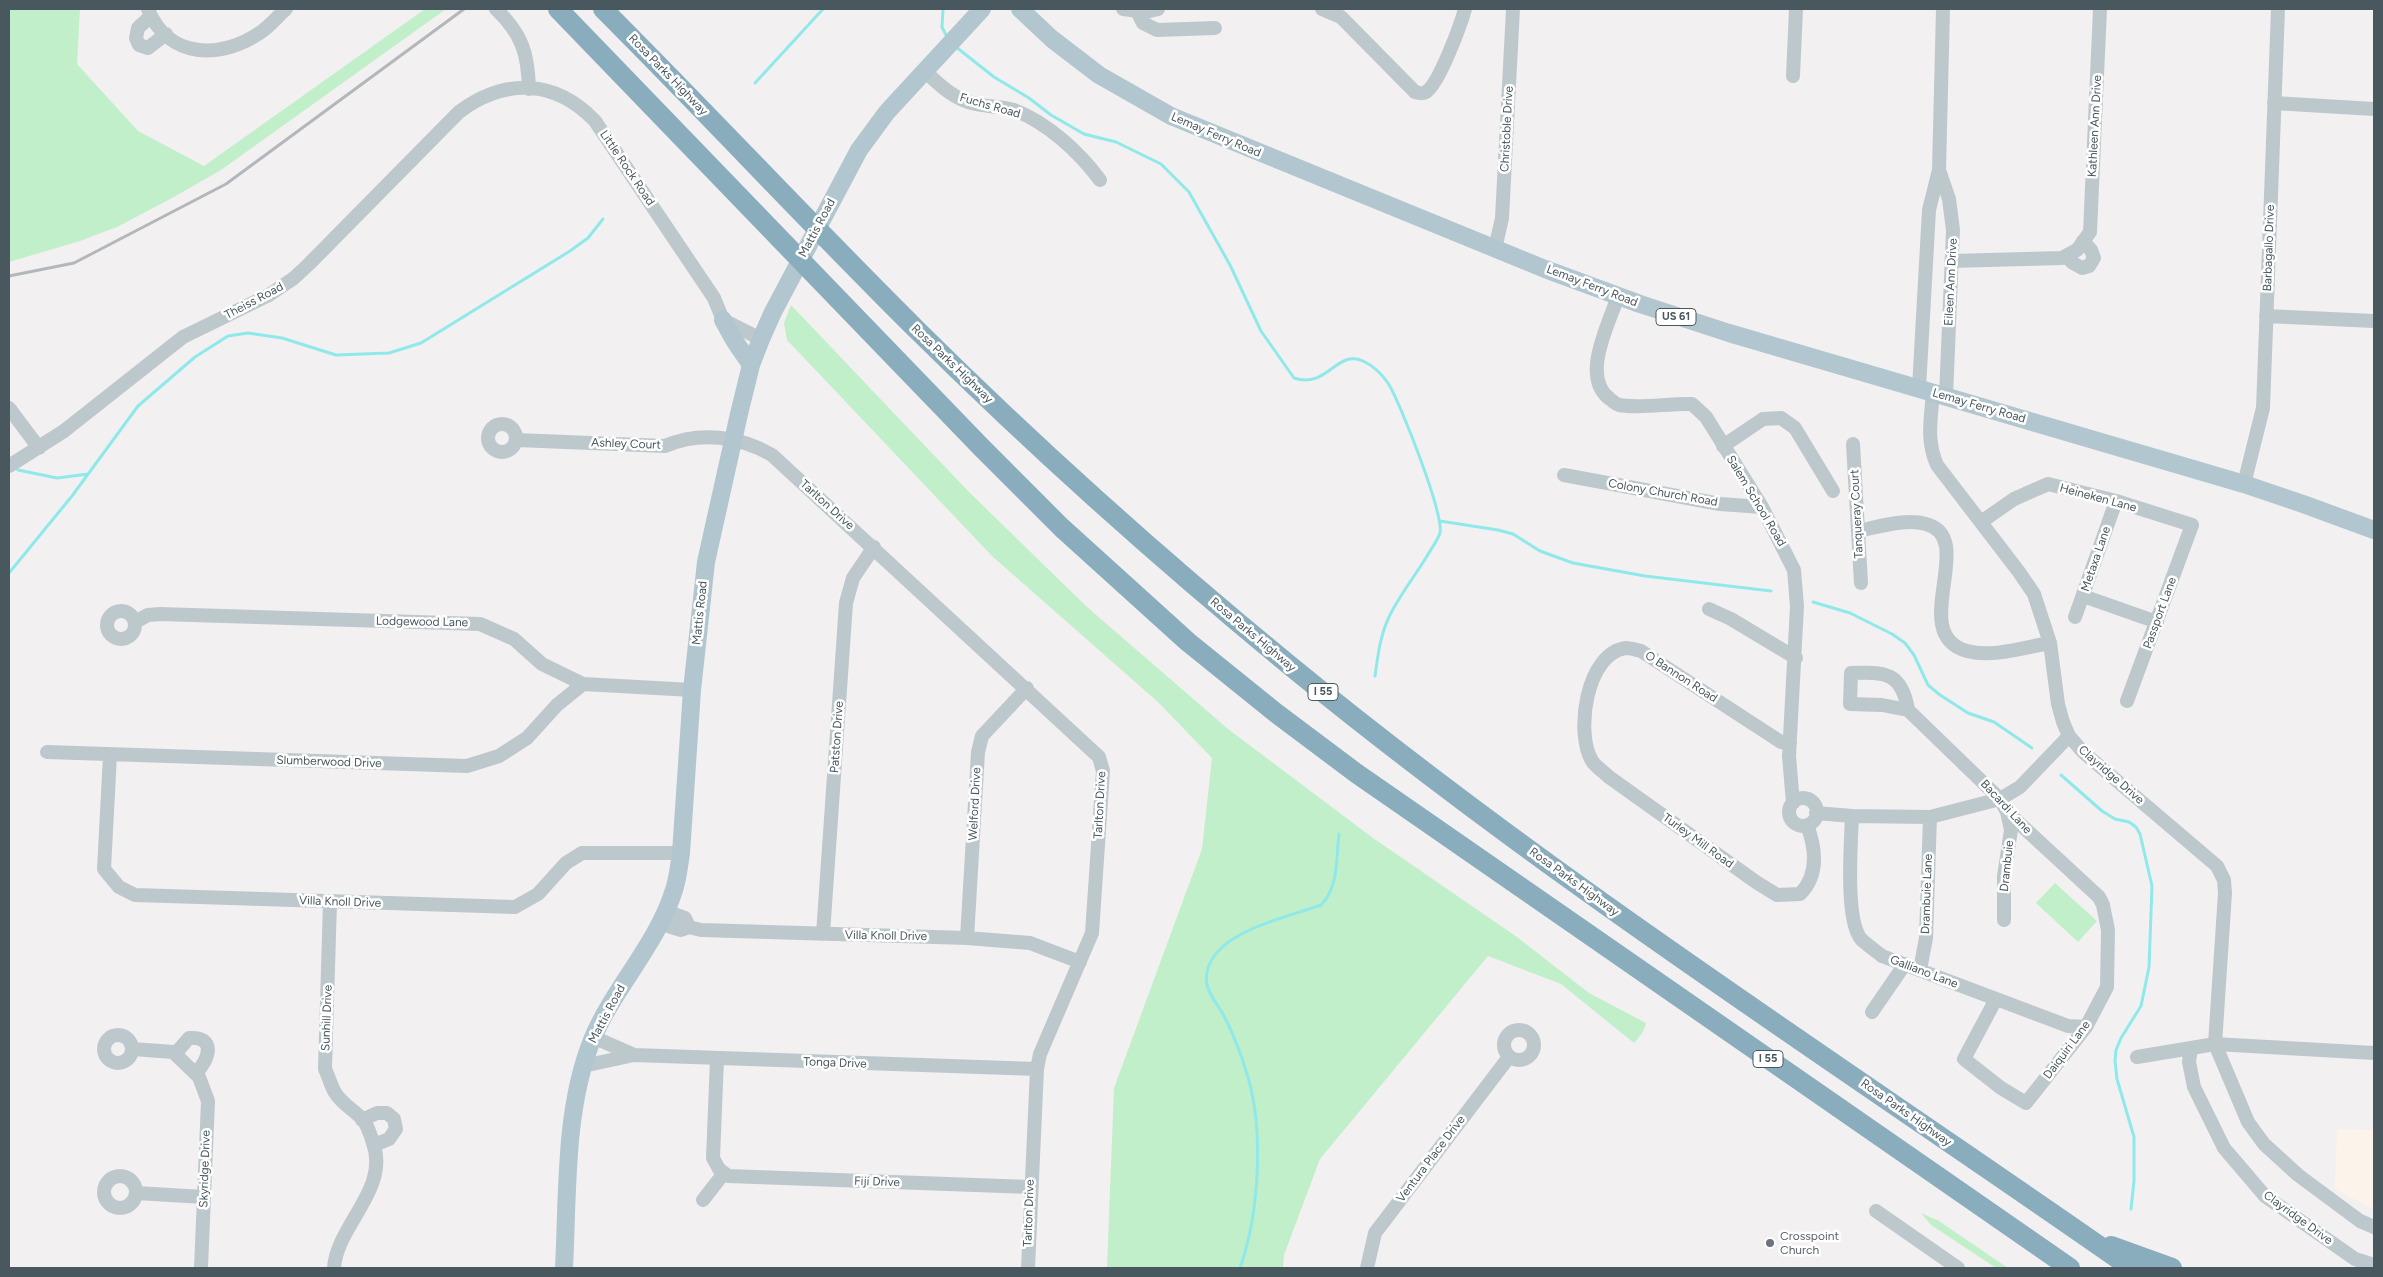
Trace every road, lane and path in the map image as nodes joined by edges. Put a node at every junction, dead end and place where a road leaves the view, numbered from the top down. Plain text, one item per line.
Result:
1 (286, 9) edge
2 (496, 9) edge
3 (558, 9) edge
4 (604, 9) edge
5 (982, 9) edge
6 (1020, 9) edge
7 (1158, 9) edge
8 (1322, 9) edge
9 (1465, 9) edge
10 (1513, 9) edge
11 (1796, 9) edge
12 (1943, 9) edge
13 (2100, 9) edge
14 (2278, 9) edge
15 (1130, 10) edge
16 (149, 12) edge
17 (1215, 28) dead end
18 (166, 34) junction
19 (925, 71) junction
20 (1792, 76) dead end
21 (529, 88) junction
22 (2274, 104) junction
23 (2374, 109) edge
24 (1939, 170) junction
25 (1100, 180) dead end
26 (2083, 241) junction
27 (1495, 249) junction
28 (2066, 256) junction
29 (1951, 261) junction
30 (1618, 296) junction
31 (2266, 316) junction
32 (723, 320) junction
33 (2374, 321) edge
34 (761, 339) junction
35 (752, 366) junction
36 (1932, 392) junction
37 (9, 408) edge
38 (516, 440) dead end
39 (733, 441) junction
40 (1853, 444) dead end
41 (1723, 446) junction
42 (39, 448) junction
43 (12, 464) edge
44 (1564, 475) dead end
45 (2244, 484) junction
46 (1833, 491) dead end
47 (2116, 501) junction
48 (1762, 507) junction
49 (1981, 522) junction
50 (2192, 526) joint
51 (2374, 530) edge
52 (1858, 531) junction
53 (874, 547) junction
54 (1861, 583) dead end
55 (2083, 596) junction
56 (1709, 609) dead end
57 (2075, 617) dead end
58 (135, 622) dead end
59 (2156, 622) junction
60 (2050, 643) junction
61 (1796, 658) junction
62 (583, 684) junction
63 (1026, 688) junction
64 (692, 690) junction
65 (2127, 701) dead end
66 (1908, 710) dead end
67 (2069, 736) junction
68 (1790, 742) junction
69 (47, 752) dead end
70 (110, 755) junction
71 (1609, 777) joint
72 (2000, 799) junction
73 (1793, 802) junction
74 (2007, 812) junction
75 (1816, 813) junction
76 (1852, 816) junction
77 (1930, 817) junction
78 (1807, 824) junction
79 (681, 853) junction
80 (330, 902) junction
81 (2103, 905) joint
82 (662, 917) junction
83 (2004, 920) dead end
84 (823, 934) junction
85 (967, 938) junction
86 (1080, 962) junction
87 (1905, 964) junction
88 (1920, 970) junction
89 (1996, 999) junction
90 (1872, 1012) dead end
91 (2086, 1027) junction
92 (593, 1038) junction
93 (2215, 1044) junction
94 (2192, 1048) junction
95 (133, 1049) dead end
96 (2374, 1053) edge
97 (175, 1054) junction
98 (634, 1055) junction
99 (1509, 1057) dead end
100 (2137, 1057) dead end
101 (717, 1059) junction
102 (583, 1066) junction
103 (1037, 1069) junction
104 (196, 1073) junction
105 (362, 1120) junction
106 (374, 1145) junction
107 (724, 1173) junction
108 (1030, 1187) junction
109 (136, 1193) dead end
110 (204, 1196) junction
111 (703, 1200) dead end
112 (1876, 1211) dead end
113 (2374, 1227) edge
114 (2012, 1228) junction
115 (2087, 1237) junction
116 (2374, 1266) edge
117 (202, 1268) edge
118 (334, 1268) edge
119 (564, 1268) edge
120 (1028, 1268) edge
121 (1367, 1268) edge
122 (1958, 1268) edge
123 (2053, 1268) edge
124 (2070, 1268) edge
125 (2131, 1268) edge
126 (2172, 1268) edge

1 - 18 street
2 - 21 street
3 - 114 highway, I 55
4 - 115 highway, Rosa Parks Highway / I 55
5 - 19 main road, Mattis Road
6 - 27 main road, Lemay Ferry Road / US 61
7 - 15 street
8 - 9 street
10 - 27 street, Christoble Drive
11 - 20 street
12 - 24 street, Eileen Ann Drive
13 - 26 street, Kathleen Ann Drive
14 - 22 street, Barbagallo Drive
15 - 17 street
16 - 18 street
16 - 18 street
19 - 25 street, Fuchs Road
19 - 34 main road, Mattis Road
21 - 32 street, Little Rock Road
21 - 42 street, Theiss Road
22 - 23 street
22 - 31 street, Barbagallo Drive
24 - 29 street, Eileen Ann Drive
24 - 36 street, Eileen Ann Drive
26 - 28 street, Kathleen Ann Drive
26 - 28 street
27 - 30 main road, Lemay Ferry Road / US 61
28 - 29 street
29 - 36 street, Eileen Ann Drive
30 - 36 main road, Lemay Ferry Road / US 61
30 - 41 street, Salem School Road
31 - 33 street
31 - 45 street, Barbagallo Drive
32 - 34 street
32 - 35 main road
34 - 35 main road, Mattis Road
35 - 39 main road, Mattis Road
36 - 45 main road, Lemay Ferry Road / US 61
36 - 49 street, Clayridge Drive
37 - 42 street
38 - 39 street, Ashley Court
39 - 53 street, Tarlton Drive
39 - 64 main road, Mattis Road
40 - 52 street, Tanqueray Court
41 - 46 street
41 - 48 street, Salem School Road
42 - 43 street, Theiss Road
44 - 48 street, Colony Church Road
45 - 51 main road, Lemay Ferry Road / US 61
47 - 49 street, Heineken Lane
47 - 50 street, Heineken Lane
47 - 55 street, Metaxa Lane
48 - 61 street, Salem School Road
49 - 60 street, Clayridge Drive
50 - 59 street, Passport Lane
52 - 54 street, Tanqueray Court
52 - 60 street
53 - 63 street, Tarlton Drive
53 - 84 street, Patston Drive
55 - 57 street, Metaxa Lane
55 - 59 street
56 - 61 street
58 - 62 street, Lodgewood Lane
59 - 65 street, Passport Lane
60 - 67 street, Clayridge Drive
61 - 68 street, Salem School Road
62 - 64 street, Lodgewood Lane
62 - 70 street, Slumberwood Drive
63 - 85 street, Welford Drive
63 - 86 street, Tarlton Drive
64 - 79 main road, Mattis Road
66 - 72 street, Bacardi Lane
67 - 72 street
67 - 93 street, Clayridge Drive
68 - 71 street, O Bannon Road
68 - 73 street, Salem School Road
69 - 70 street, Slumberwood Drive
70 - 80 street, Villa Knoll Drive
71 - 78 street, Turley Mill Road
72 - 74 street, Bacardi Lane
72 - 77 street
73 - 75 street
73 - 78 street
74 - 81 street, Bacardi Lane
74 - 83 street, Drambuie
75 - 76 street
75 - 78 street
76 - 77 street
76 - 87 street, Galliano Lane
77 - 88 street, Drambuie Lane
79 - 80 street, Villa Knoll Drive
79 - 82 main road, Mattis Road
80 - 105 street, Sunhill Drive
81 - 91 street, Daiquiri Lane
82 - 84 street, Villa Knoll Drive
82 - 92 main road, Mattis Road
84 - 85 street, Villa Knoll Drive
85 - 86 street, Villa Knoll Drive
86 - 103 street, Tarlton Drive
87 - 88 street, Galliano Lane
87 - 90 street
88 - 89 street, Galliano Lane
89 - 91 street, Galliano Lane
89 - 91 street, Daiquiri Lane
92 - 98 street, Tonga Drive
92 - 102 main road, Mattis Road
93 - 94 street
93 - 96 street
93 - 113 street, Clayridge Drive
94 - 100 street
94 - 116 street, Clayridge Drive
95 - 97 street
97 - 104 street, Skyridge Drive
97 - 104 street
98 - 101 street, Tonga Drive
98 - 102 street, Tonga Drive
99 - 121 street, Ventura Place Drive
101 - 103 street, Tonga Drive
101 - 107 street
102 - 119 main road, Mattis Road
103 - 108 street, Tarlton Drive
104 - 110 street, Skyridge Drive
105 - 106 street, Sunhill Drive
105 - 106 street
106 - 118 street, Sunhill Drive
107 - 108 street, Fiji Drive
107 - 111 street
108 - 120 street, Tarlton Drive
109 - 110 street
110 - 117 street, Skyridge Drive
112 - 122 street
114 - 123 highway
114 - 124 highway, I 55
115 - 125 highway, Rosa Parks Highway / I 55
115 - 126 highway

